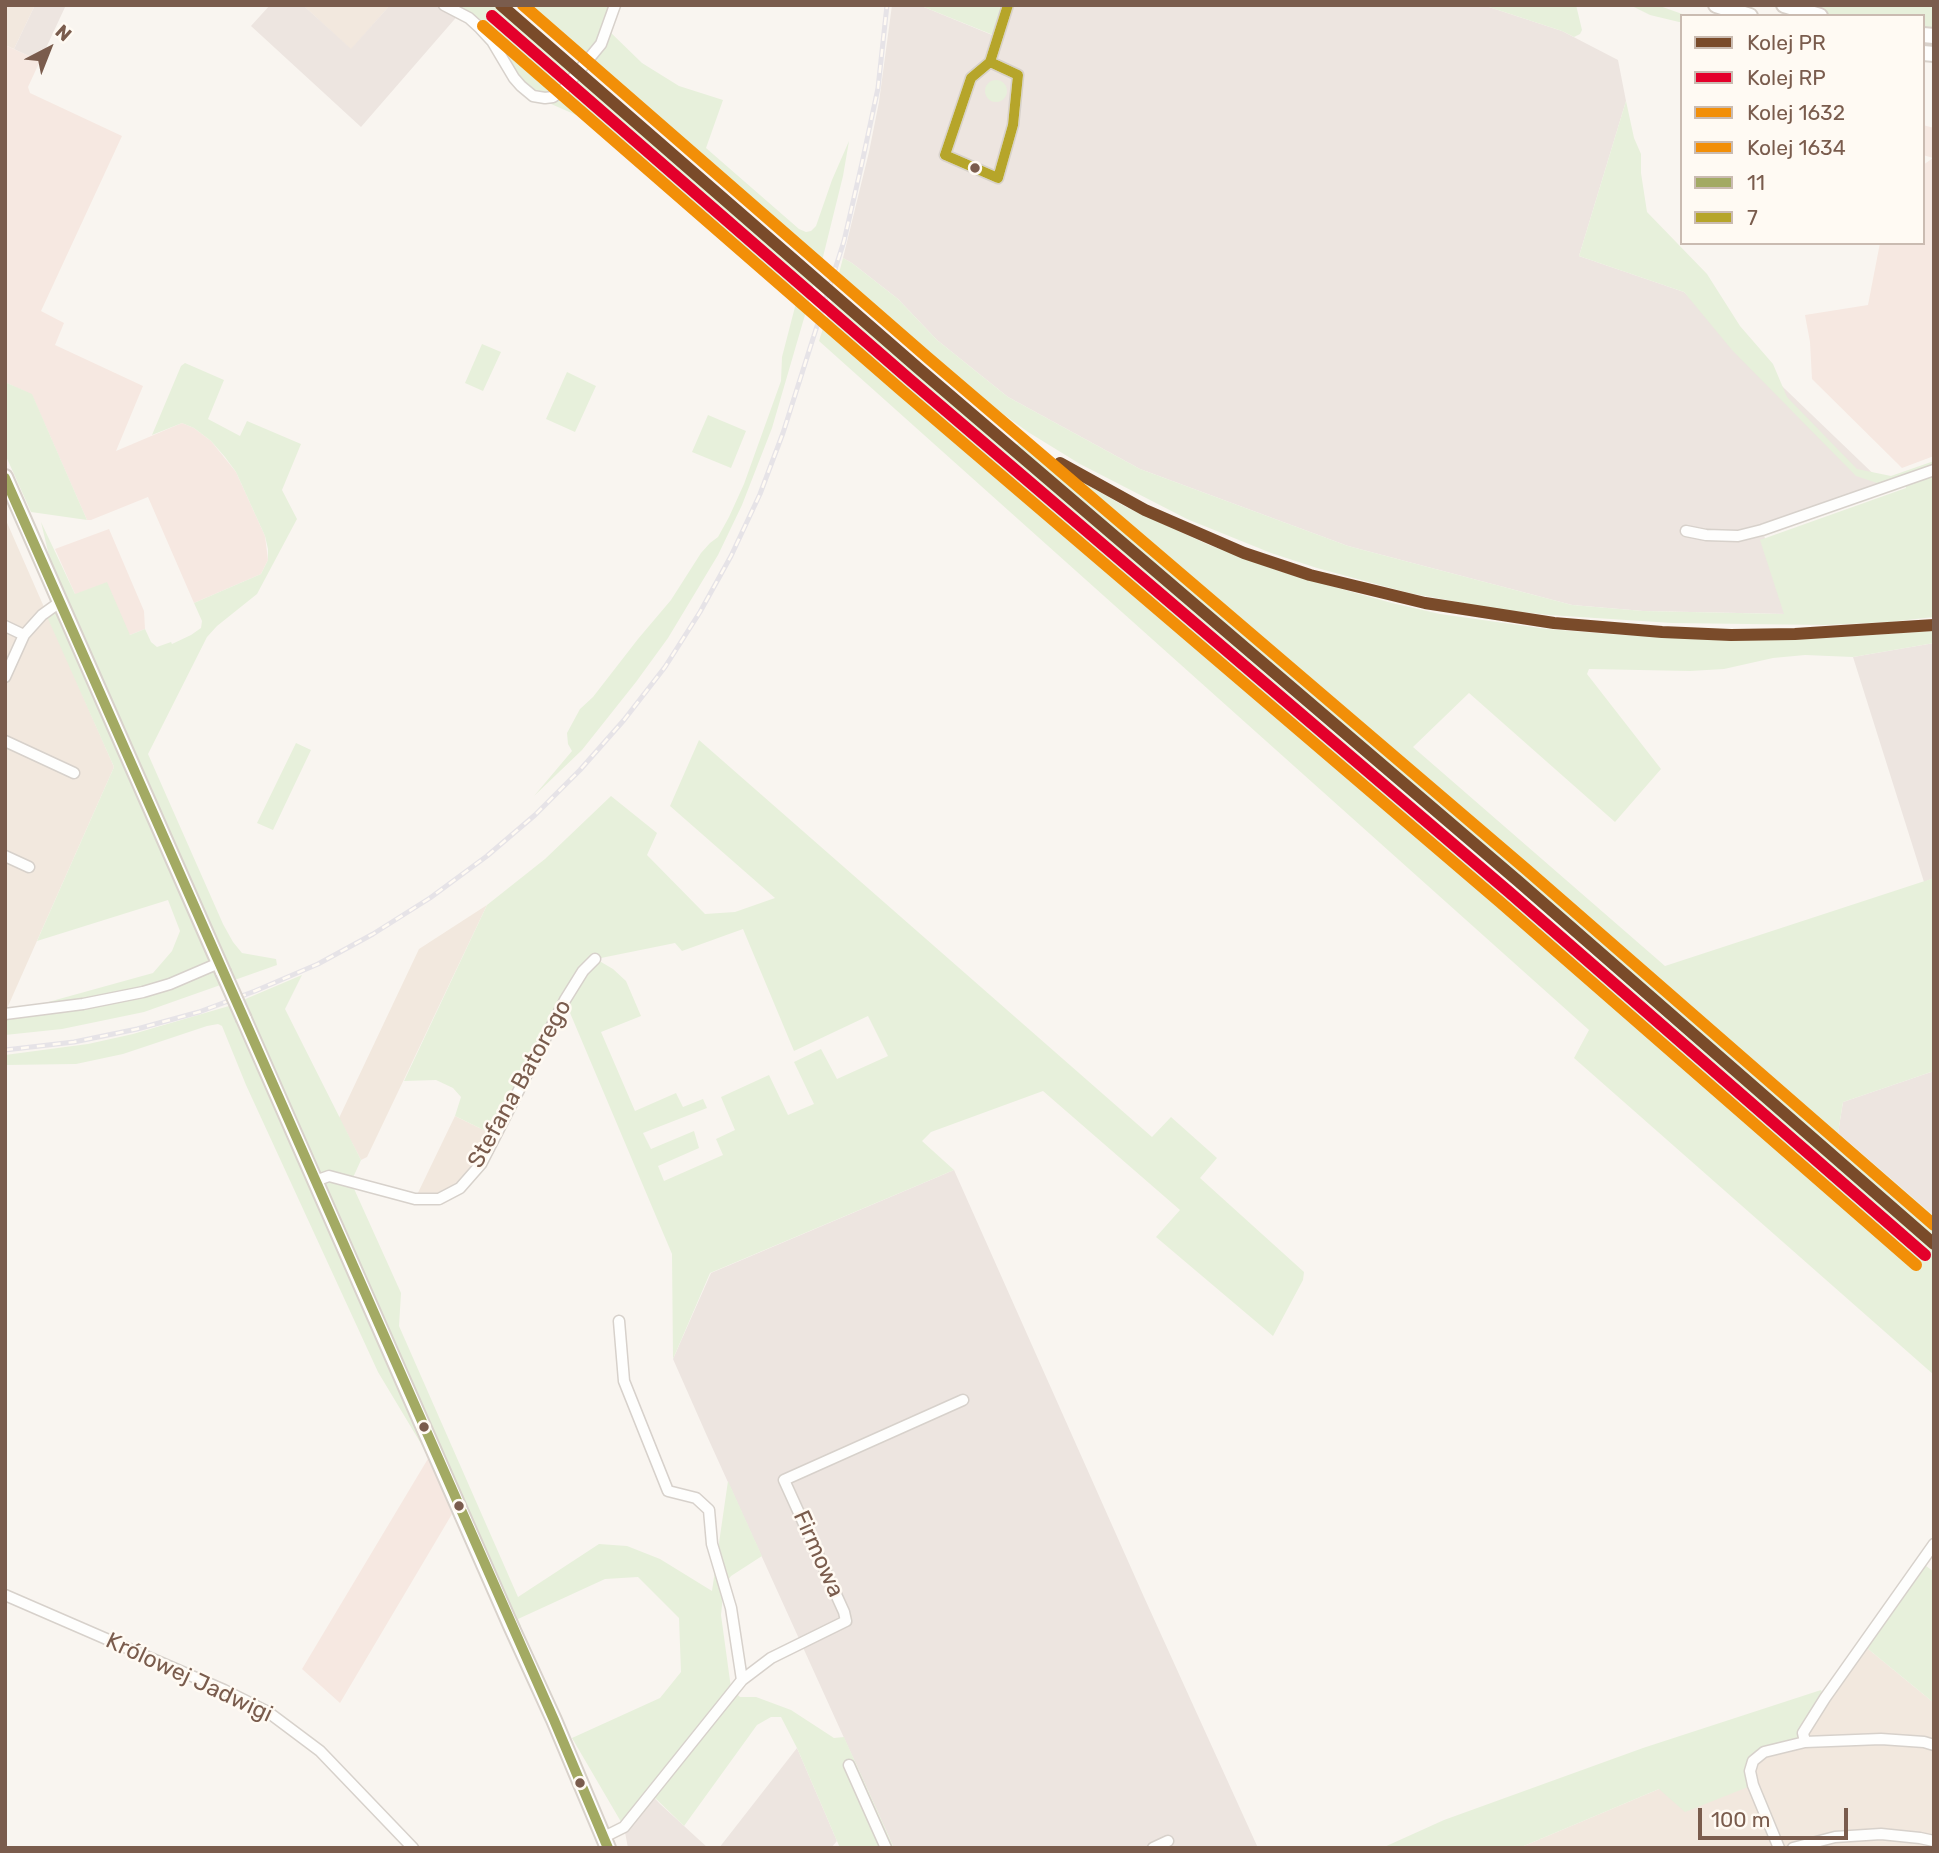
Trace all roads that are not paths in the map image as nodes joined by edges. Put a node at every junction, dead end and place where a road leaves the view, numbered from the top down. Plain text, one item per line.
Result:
1 (444, 5) edge
2 (615, 5) edge
3 (1008, 5) edge
4 (1716, 5) edge
5 (1784, 5) edge
6 (1744, 14) edge
7 (1813, 14) edge
8 (990, 62) junction
9 (1934, 470) edge
10 (5, 477) edge
11 (1686, 531) dead end
12 (60, 602) junction
13 (5, 626) edge
14 (24, 635) junction
15 (5, 677) edge
16 (5, 741) edge
17 (75, 773) dead end
18 (5, 856) edge
19 (29, 867) dead end
20 (595, 960) dead end
21 (221, 967) junction
22 (5, 1014) edge
23 (315, 1181) junction
24 (619, 1321) dead end
25 (963, 1400) dead end
26 (1934, 1544) edge
27 (5, 1595) edge
28 (742, 1680) junction
29 (1805, 1742) junction
30 (1934, 1745) edge
31 (849, 1765) dead end
32 (1168, 1841) dead end
33 (1934, 1841) edge
34 (606, 1842) edge
35 (413, 1848) edge
36 (886, 1848) edge
37 (1153, 1848) edge
38 (1779, 1848) edge
39 (1793, 1848) edge

1 - 2 street
3 - 8 street
4 - 6 main road
5 - 7 main road
8 - 8 street
9 - 11 street
10 - 12 main road
12 - 14 street
12 - 21 main road
13 - 14 street
14 - 15 street
16 - 17 street
18 - 19 street
20 - 23 street, Stefana Batorego
21 - 22 street
21 - 23 main road, bridge
23 - 34 main road
24 - 28 street
25 - 28 street, Firmowa
26 - 29 street
27 - 35 street, Królowej Jadwigi
28 - 34 street, Firmowa
29 - 30 street
29 - 38 street
31 - 36 street
32 - 37 street
33 - 39 street

